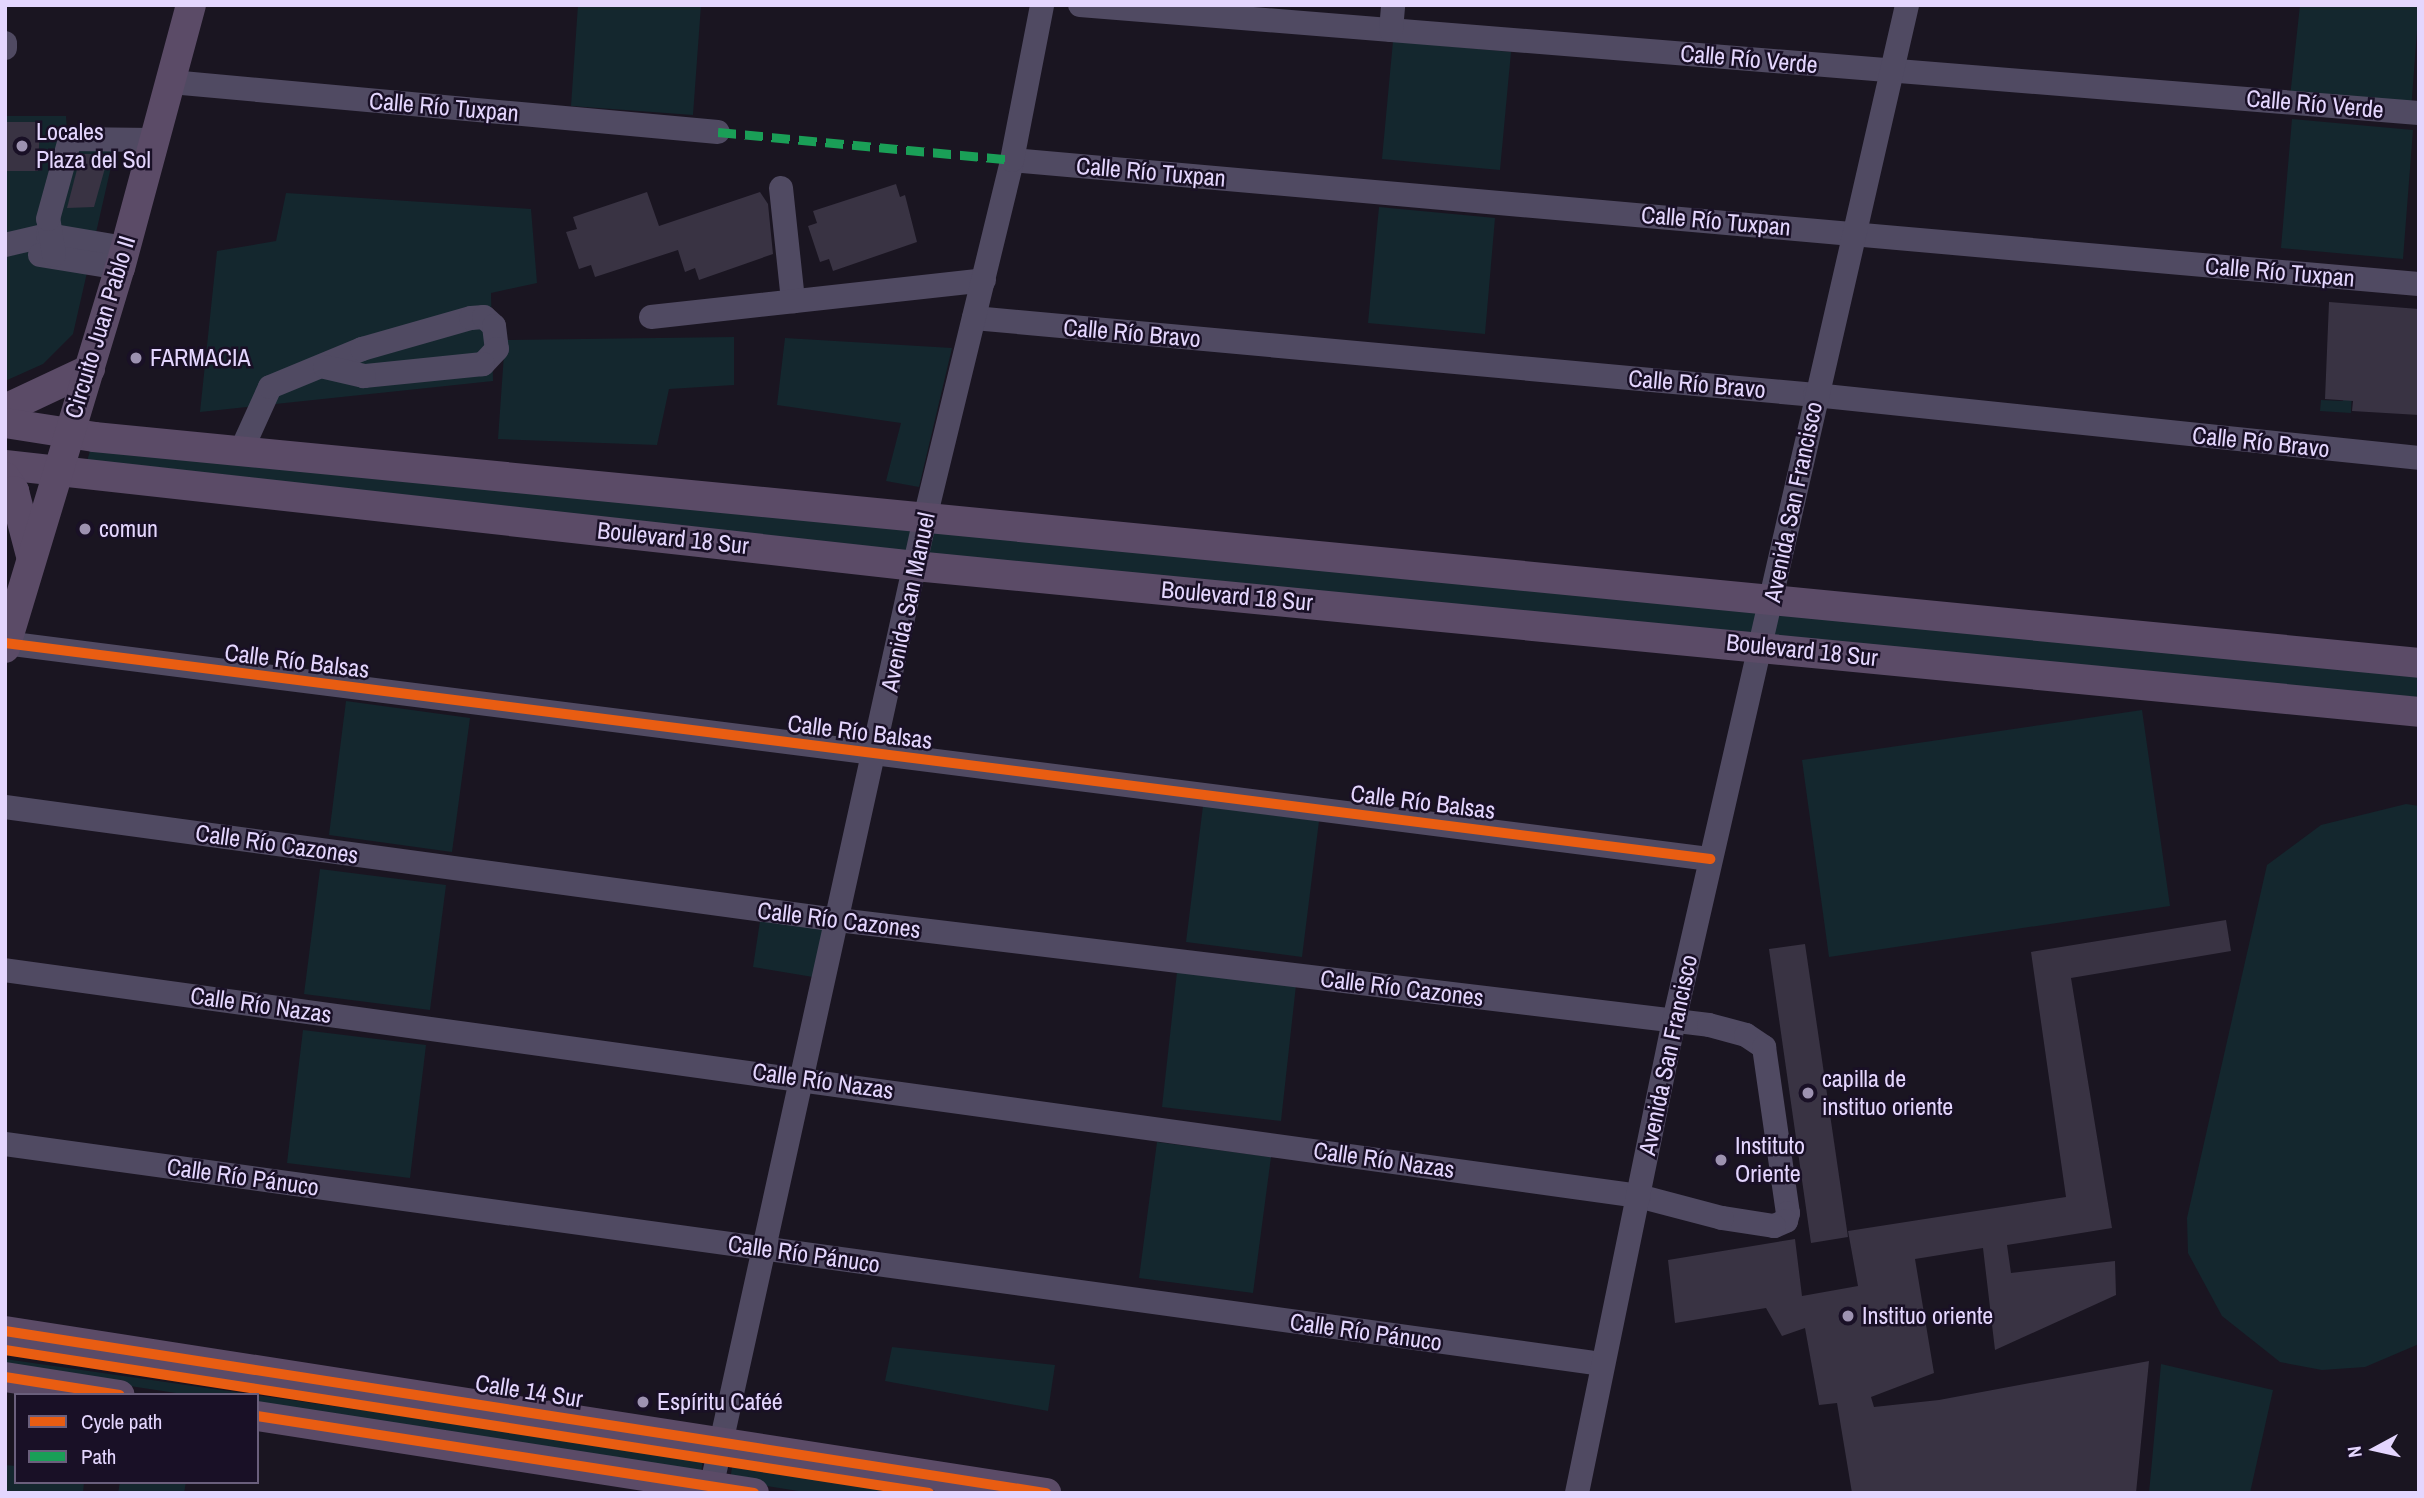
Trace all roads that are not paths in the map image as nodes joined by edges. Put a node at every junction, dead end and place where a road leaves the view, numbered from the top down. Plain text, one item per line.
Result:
1 (191, 5) edge
2 (1042, 5) edge
3 (1080, 5) edge
4 (1393, 5) edge
5 (1907, 5) edge
6 (1391, 30) junction
7 (5, 43) edge
8 (5, 48) edge
9 (1892, 70) junction
10 (171, 82) junction
11 (2419, 113) edge
12 (718, 132) dead end
13 (153, 140) junction
14 (1012, 160) junction
15 (781, 188) dead end
16 (1855, 233) junction
17 (50, 236) junction
18 (11, 245) edge
19 (125, 250) junction
20 (984, 280) junction
21 (2419, 284) edge
22 (793, 301) junction
23 (651, 317) dead end
24 (974, 318) junction
25 (325, 368) junction
26 (90, 369) junction
27 (1815, 395) junction
28 (5, 409) edge
29 (5, 423) edge
30 (67, 433) junction
31 (241, 451) junction
32 (2419, 458) edge
33 (5, 465) edge
34 (57, 472) junction
35 (5, 477) edge
36 (559, 482) junction
37 (697, 493) junction
38 (800, 504) junction
39 (925, 518) junction
40 (554, 526) junction
41 (692, 539) junction
42 (797, 552) junction
43 (32, 559) junction
44 (915, 566) junction
45 (1772, 600) junction
46 (6, 644) edge
47 (1762, 646) junction
48 (2419, 663) edge
49 (2419, 712) edge
50 (875, 755) junction
51 (5, 807) edge
52 (1710, 859) junction
53 (838, 920) junction
54 (5, 970) edge
55 (1674, 1021) junction
56 (802, 1078) junction
57 (5, 1144) edge
58 (1640, 1196) junction
59 (766, 1248) junction
60 (5, 1331) edge
61 (1603, 1364) junction
62 (5, 1377) edge
63 (107, 1393) edge
64 (259, 1416) edge
65 (722, 1443) junction
66 (711, 1489) edge
67 (754, 1493) edge
68 (1045, 1493) edge
69 (1577, 1493) edge

1 - 10 main road, Circuito Juan Pablo II
2 - 14 street, Avenida San Manuel
3 - 6 street, Calle Río Verde
4 - 6 street
5 - 9 street, Avenida San Francisco
6 - 9 street, Calle Río Verde
7 - 8 street
9 - 11 street, Calle Río Verde
9 - 16 street, Avenida San Francisco
10 - 12 street, Calle Río Tuxpan
10 - 13 main road, Circuito Juan Pablo II
13 - 17 street
13 - 19 main road, Circuito Juan Pablo II
14 - 16 street, Calle Río Tuxpan
14 - 20 street, Avenida San Manuel
15 - 22 street
16 - 21 street, Calle Río Tuxpan
16 - 27 street, Avenida San Francisco
17 - 18 street
17 - 19 street
17 - 19 street
19 - 26 main road, Circuito Juan Pablo II
20 - 22 street
20 - 24 street, Avenida San Manuel
22 - 23 street
24 - 27 street, Calle Río Bravo
24 - 39 street, Avenida San Manuel
25 - 25 street
25 - 31 street
26 - 28 main road
26 - 30 main road, Circuito Juan Pablo II
27 - 32 street, Calle Río Bravo
27 - 45 street, Avenida San Francisco
29 - 30 main road, Boulevard 18 Sur
30 - 31 main road, Boulevard 18 Sur
30 - 34 main road, Circuito Juan Pablo II
31 - 36 main road, Boulevard 18 Sur
33 - 34 main road, Boulevard 18 Sur
34 - 40 main road, Boulevard 18 Sur
34 - 43 main road, Circuito Juan Pablo II
35 - 43 main road
36 - 37 main road, Boulevard 18 Sur
36 - 40 main road
37 - 38 main road, Boulevard 18 Sur
37 - 41 main road
38 - 39 main road, Boulevard 18 Sur
38 - 42 main road
39 - 44 street, Avenida San Manuel
39 - 45 main road, Boulevard 18 Sur
40 - 41 main road, Boulevard 18 Sur
41 - 42 main road, Boulevard 18 Sur
42 - 44 main road, Boulevard 18 Sur
43 - 46 main road, Circuito Juan Pablo II
44 - 47 main road, Boulevard 18 Sur
44 - 50 street, Avenida San Manuel
45 - 47 street, Avenida San Francisco
45 - 48 main road, Boulevard 18 Sur
46 - 50 street, Calle Río Balsas
47 - 49 main road, Boulevard 18 Sur
47 - 52 street, Avenida San Francisco
50 - 52 street, Calle Río Balsas
50 - 53 street, Avenida San Manuel
51 - 53 street, Calle Río Cazones
52 - 55 street, Avenida San Francisco
53 - 55 street, Calle Río Cazones
53 - 56 street, Avenida San Manuel
54 - 56 street, Calle Río Nazas
55 - 58 street, Avenida San Francisco
55 - 58 street, Calle Río Cazones
56 - 58 street, Calle Río Nazas
56 - 59 street, Avenida San Manuel
57 - 59 street, Calle Río Pánuco
58 - 61 street, Avenida San Francisco
59 - 61 street, Calle Río Pánuco
59 - 65 street, Avenida San Manuel
60 - 65 main road, Calle 14 Sur
61 - 69 street, Avenida San Francisco
62 - 63 main road
64 - 66 main road
65 - 66 street, Avenida San Manuel
65 - 68 main road, Calle 14 Sur
66 - 67 main road

